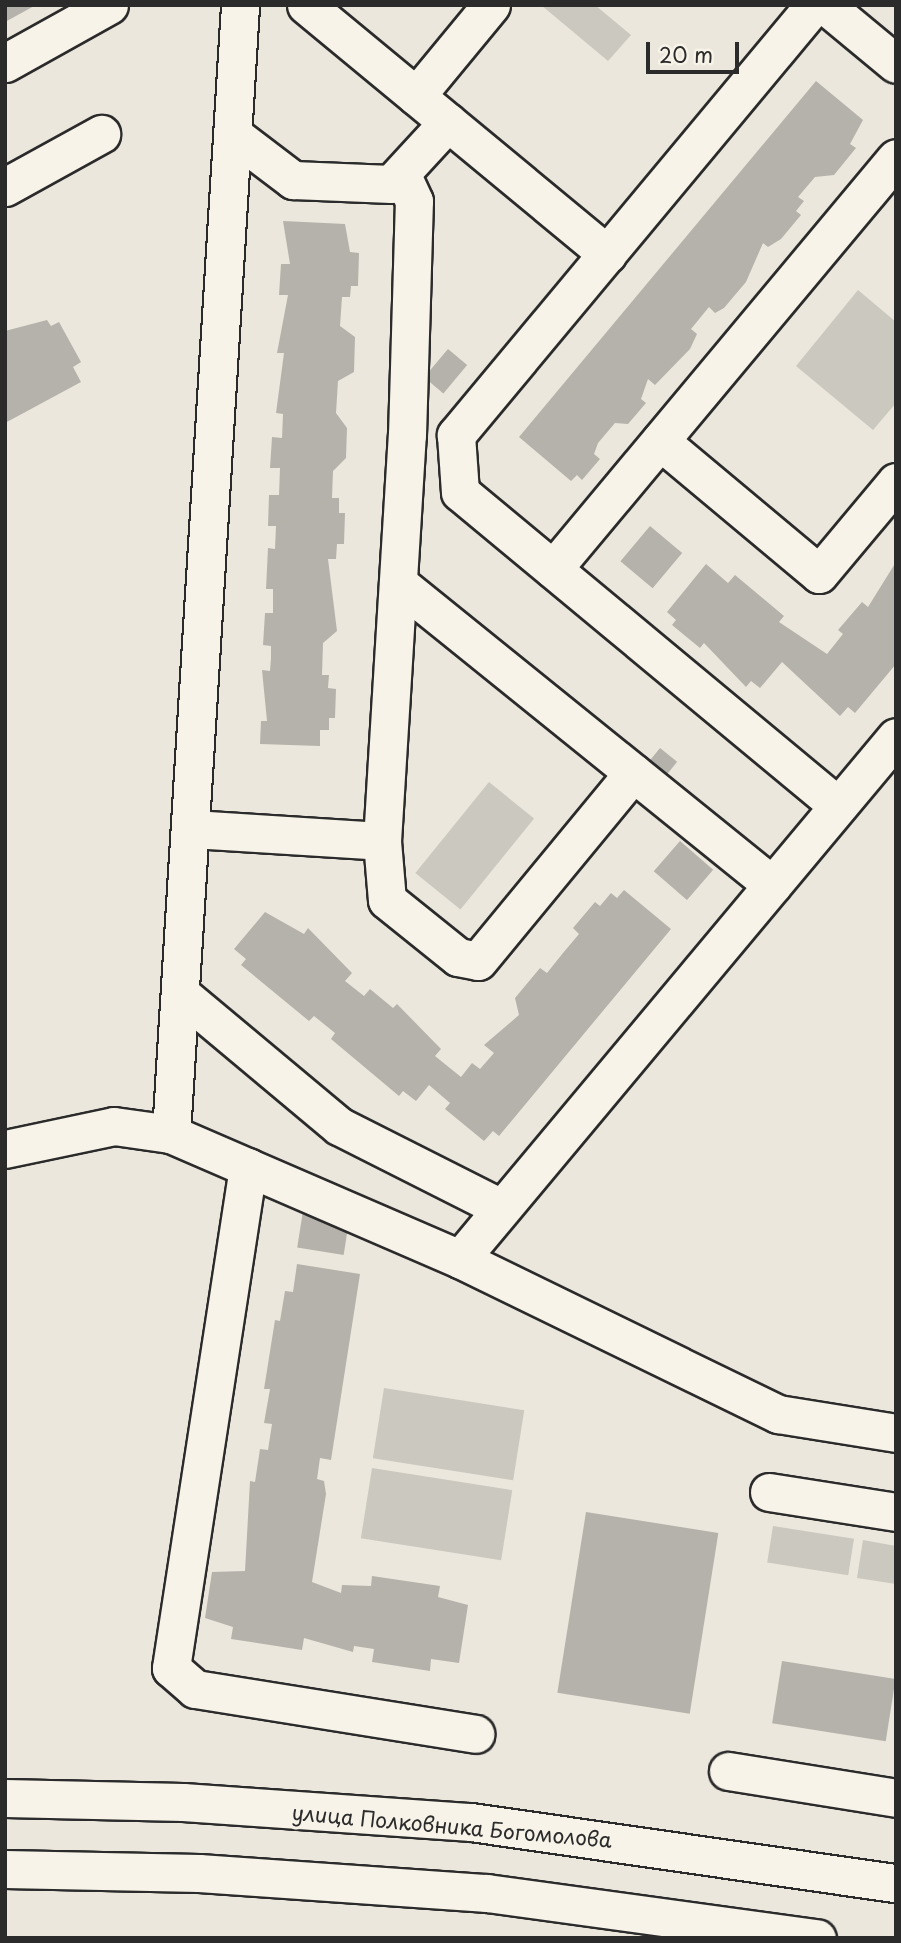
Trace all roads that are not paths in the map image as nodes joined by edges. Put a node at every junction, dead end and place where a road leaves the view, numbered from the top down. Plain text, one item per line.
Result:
1 (109, 5) edge
2 (240, 5) edge
3 (306, 5) edge
4 (491, 5) edge
5 (814, 5) edge
6 (825, 5) edge
7 (5, 63) edge
8 (896, 64) edge
9 (416, 96) junction
10 (448, 122) junction
11 (101, 134) dead end
12 (235, 136) junction
13 (896, 158) edge
14 (403, 177) junction
15 (5, 187) edge
16 (607, 254) junction
17 (407, 435) junction
18 (456, 435) junction
19 (660, 441) junction
20 (896, 482) edge
21 (553, 569) junction
22 (398, 583) junction
23 (896, 737) edge
24 (633, 773) junction
25 (838, 806) junction
26 (191, 829) junction
27 (383, 841) junction
28 (772, 885) junction
29 (181, 994) junction
30 (171, 1134) junction
31 (5, 1149) edge
32 (248, 1167) junction
33 (501, 1208) junction
34 (460, 1259) junction
35 (896, 1433) edge
36 (769, 1492) dead end
37 (896, 1512) edge
38 (475, 1734) dead end
39 (728, 1771) dead end
40 (5, 1798) edge
41 (896, 1798) edge
42 (5, 1869) edge
43 (896, 1883) edge
44 (817, 1938) edge

1 - 7 street
2 - 12 street
3 - 9 street
4 - 9 street
5 - 16 street
6 - 8 street
9 - 10 street
10 - 14 street
10 - 16 street
11 - 15 street
12 - 14 street
12 - 26 street
13 - 19 street
14 - 17 street
16 - 18 street
17 - 18 street
17 - 22 street
18 - 21 street
19 - 20 street
19 - 21 street
21 - 25 street
22 - 24 street
22 - 27 street
23 - 25 street
24 - 27 street
24 - 28 street
25 - 28 street
26 - 27 street
26 - 29 street
28 - 33 street
29 - 30 street
29 - 33 street
30 - 31 street
30 - 32 street
32 - 34 street
32 - 38 street
33 - 34 street
34 - 35 street
36 - 37 street
39 - 41 street
40 - 43 street, улица Полковника Богомолова
42 - 44 street

